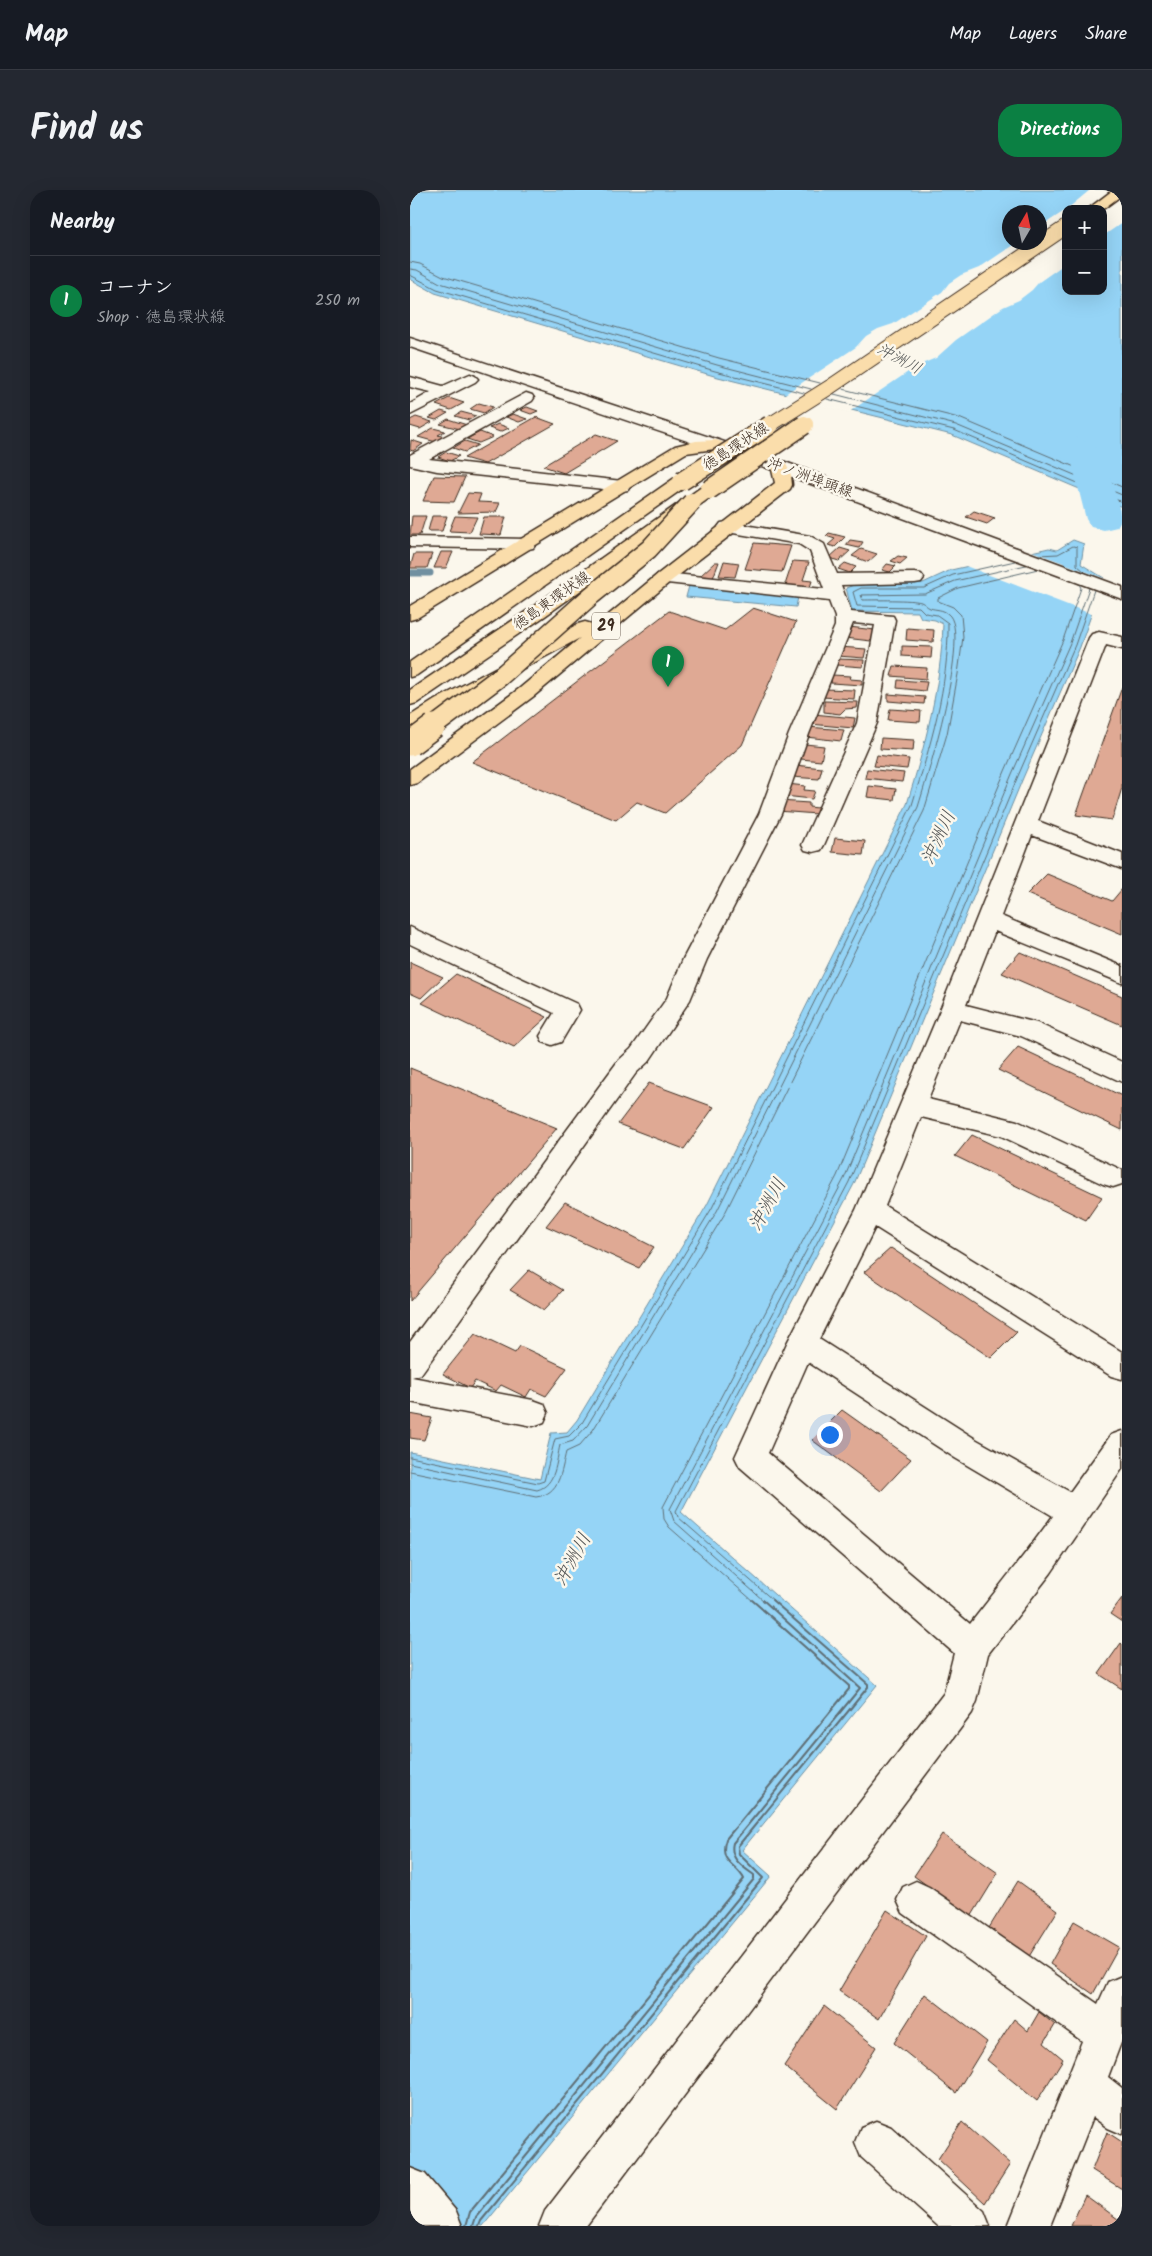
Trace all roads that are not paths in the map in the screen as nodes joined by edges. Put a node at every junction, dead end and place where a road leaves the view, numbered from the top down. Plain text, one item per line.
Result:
1 (1122, 190) edge
2 (1100, 205) edge
3 (1122, 205) edge
4 (1107, 215) edge
5 (1062, 230) edge
6 (1062, 247) edge
7 (970, 310) dead end
8 (410, 342) edge
9 (410, 359) edge
10 (470, 379) junction
11 (410, 382) edge
12 (445, 391) junction
13 (526, 398) junction
14 (410, 410) edge
15 (820, 414) dead end
16 (716, 445) junction
17 (681, 449) junction
18 (412, 460) edge
19 (779, 466) junction
20 (784, 485) junction
21 (622, 486) junction
22 (692, 502) junction
23 (728, 527) junction
24 (608, 531) junction
25 (410, 542) edge
26 (527, 544) junction
27 (915, 578) dead end
28 (661, 580) junction
29 (1122, 593) edge
30 (836, 597) junction
31 (1122, 609) edge
32 (412, 617) edge
33 (1122, 643) edge
34 (410, 652) edge
35 (410, 672) edge
36 (410, 699) edge
37 (410, 725) edge
38 (410, 744) edge
39 (410, 779) edge
40 (1025, 824) junction
41 (813, 846) dead end
42 (1122, 862) edge
43 (988, 919) junction
44 (410, 935) edge
45 (1122, 975) edge
46 (952, 1010) junction
47 (552, 1036) dead end
48 (1122, 1073) edge
49 (912, 1105) junction
50 (1113, 1177) dead end
51 (870, 1210) junction
52 (802, 1343) junction
53 (410, 1365) edge
54 (1122, 1367) edge
55 (410, 1389) edge
56 (533, 1413) dead end
57 (1122, 1444) edge
58 (1074, 1511) junction
59 (972, 1647) junction
60 (916, 1900) dead end
61 (1122, 1996) edge
62 (1105, 2033) junction
63 (1084, 2085) junction
64 (1122, 2114) edge
65 (876, 2142) dead end
66 (410, 2189) edge
67 (441, 2226) edge
68 (560, 2226) edge
69 (969, 2226) edge
70 (1029, 2226) edge

1 - 2 main road
3 - 4 main road
5 - 24 main road, 徳島環状線, bridge
6 - 7 main road
8 - 16 street, 沖ノ洲埠頭線
9 - 10 street, 沖ノ洲埠頭線
10 - 12 street
10 - 13 street, 沖ノ洲埠頭線
11 - 12 street
12 - 14 street
13 - 17 street, 沖ノ洲埠頭線
13 - 18 street
15 - 22 main road, 徳島環状線 / 29, bridge
16 - 17 main road, 徳島環状線
16 - 19 street, 沖ノ洲埠頭線
17 - 20 street, 沖ノ洲埠頭線
17 - 21 main road, 徳島環状線
18 - 21 street
19 - 20 main road
19 - 29 street, 沖ノ洲埠頭線
20 - 23 main road, 29
20 - 31 street, 沖ノ洲埠頭線
21 - 26 main road, 徳島環状線
22 - 36 main road, 徳島東環状線 / 29, bridge
22 - 38 main road, 29, bridge
23 - 28 main road, 29
23 - 30 street
24 - 34 main road
24 - 35 main road, 徳島環状線
25 - 26 street
26 - 32 main road, 徳島環状線
27 - 30 street
28 - 30 street
28 - 37 main road
28 - 39 main road, 29
30 - 41 street
30 - 53 street
33 - 40 street
40 - 42 street
40 - 43 street
43 - 45 street
43 - 46 street
44 - 47 street
46 - 48 street
46 - 49 street
49 - 50 street
49 - 51 street
51 - 52 street
51 - 54 street
52 - 58 street
52 - 59 street
55 - 56 street
57 - 58 street
58 - 59 street
59 - 68 street
60 - 62 street
61 - 62 street
62 - 63 street
63 - 64 street
63 - 70 street
65 - 69 street
66 - 67 street

